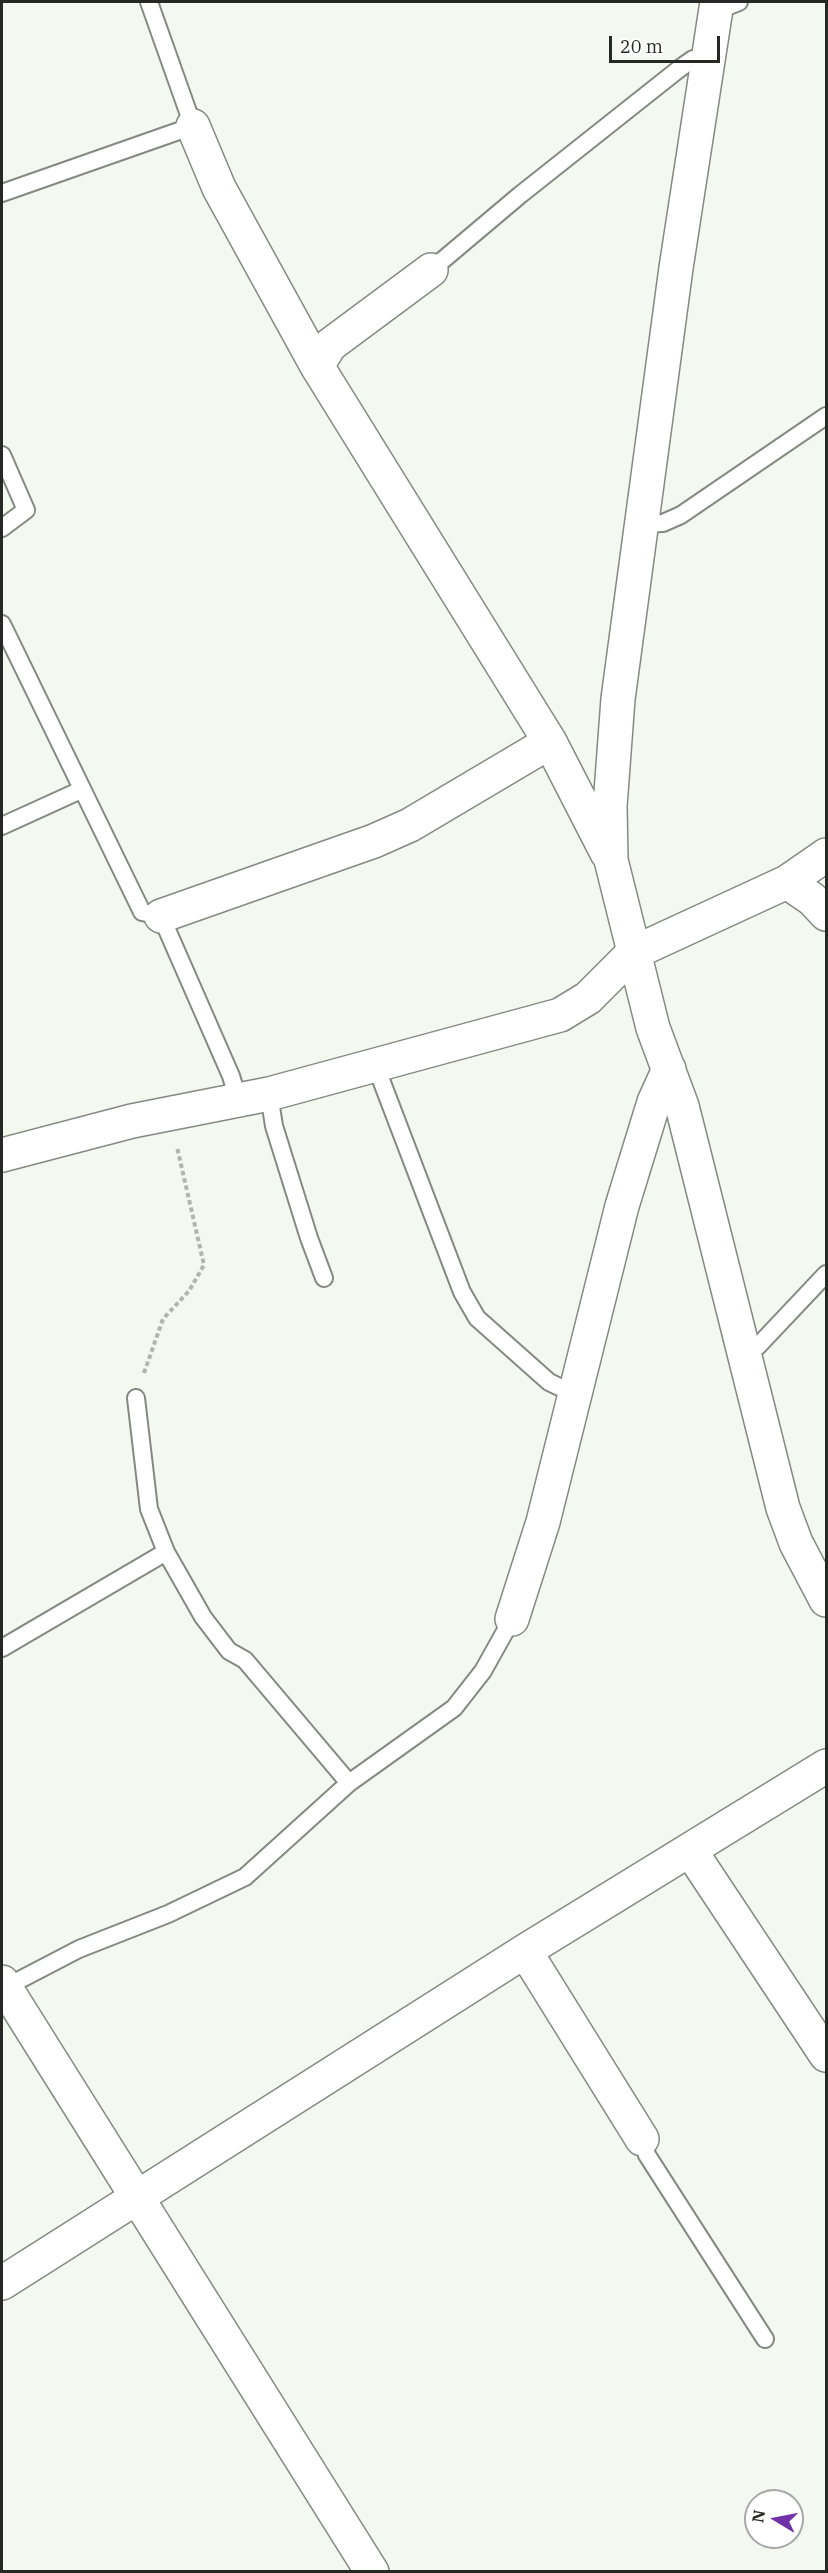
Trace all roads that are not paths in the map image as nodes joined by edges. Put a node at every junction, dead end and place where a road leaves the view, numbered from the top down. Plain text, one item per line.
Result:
1 (150, 2) edge
2 (724, 4) edge
3 (708, 56) junction
4 (193, 126) junction
5 (2, 193) edge
6 (431, 270) joint
7 (318, 366) junction
8 (826, 416) edge
9 (2, 455) edge
10 (643, 524) junction
11 (2, 528) edge
12 (2, 624) edge
13 (550, 742) junction
14 (81, 790) junction
15 (2, 826) edge
16 (826, 855) edge
17 (611, 860) junction
18 (787, 882) junction
19 (826, 914) edge
20 (161, 916) junction
21 (633, 953) junction
22 (375, 1064) junction
23 (669, 1069) junction
24 (253, 1097) junction
25 (2, 1155) edge
26 (826, 1274) edge
27 (324, 1278) dead end
28 (744, 1353) junction
29 (574, 1394) junction
30 (136, 1398) road end
31 (166, 1552) junction
32 (826, 1600) edge
33 (512, 1619) joint
34 (2, 1648) edge
35 (826, 1766) edge
36 (349, 1783) junction
37 (690, 1850) junction
38 (525, 1951) junction
39 (4, 1985) edge
40 (826, 2055) edge
41 (642, 2139) joint
42 (136, 2197) junction
43 (2, 2283) edge
44 (765, 2339) dead end
45 (372, 2571) edge

1 - 4 lane
2 - 3 street
3 - 6 lane
3 - 10 street
4 - 5 lane
4 - 7 street
6 - 7 street
7 - 13 street
8 - 10 lane
9 - 11 lane
10 - 17 street
12 - 14 lane
13 - 17 street
13 - 20 street
14 - 15 lane
14 - 20 lane
16 - 18 street
17 - 21 street
18 - 19 street
18 - 21 street
20 - 24 lane
21 - 22 street
21 - 23 street
22 - 24 street
22 - 29 lane
23 - 28 street
23 - 29 street
24 - 25 street
24 - 27 lane
26 - 28 lane
28 - 32 street
29 - 33 street
30 - 31 lane
31 - 34 lane
31 - 36 lane
33 - 36 lane
35 - 37 street
36 - 39 lane
37 - 38 street
37 - 40 street
38 - 41 street
38 - 42 street
39 - 42 street
41 - 44 lane
42 - 43 street
42 - 45 street

